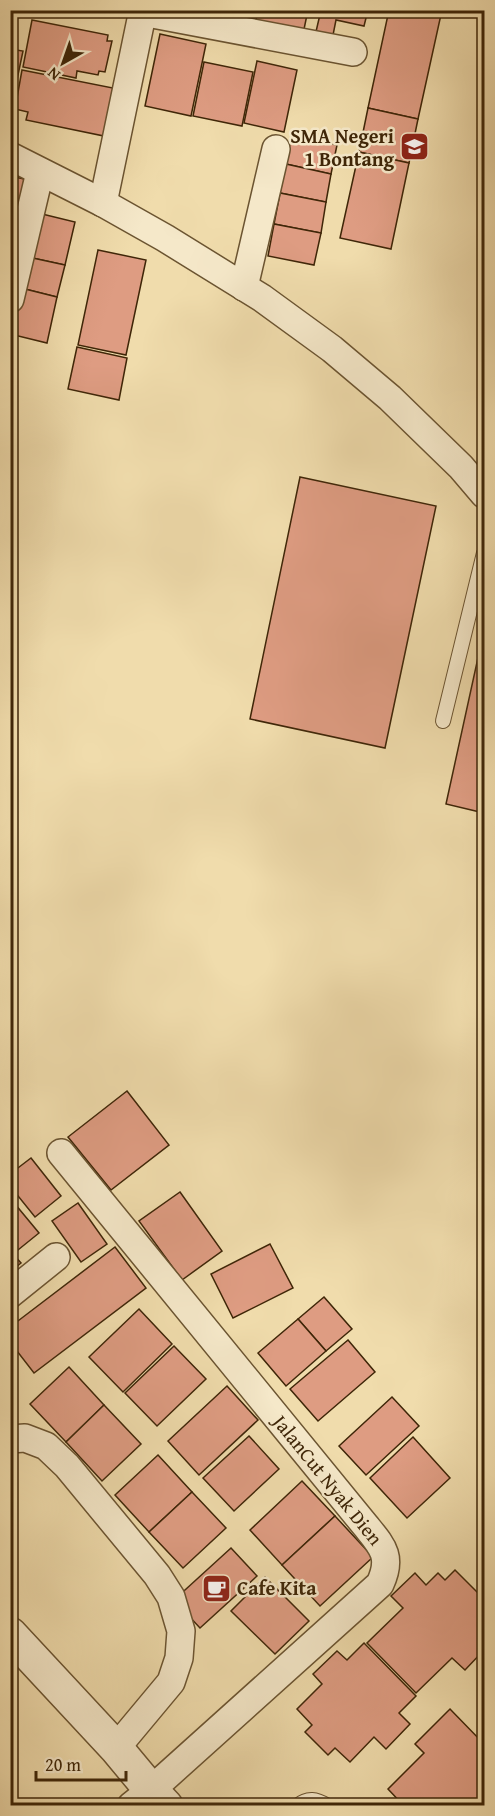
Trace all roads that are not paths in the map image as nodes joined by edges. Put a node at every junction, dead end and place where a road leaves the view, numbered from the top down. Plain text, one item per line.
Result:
1 (143, 11) edge
2 (353, 52) dead end
3 (276, 149) dead end
4 (10, 156) edge
5 (40, 172) junction
6 (106, 189) junction
7 (248, 270) junction
8 (10, 299) edge
9 (484, 494) edge
10 (484, 553) edge
11 (443, 721) dead end
12 (61, 1153) dead end
13 (56, 1257) dead end
14 (10, 1294) edge
15 (10, 1438) edge
16 (10, 1634) edge
17 (116, 1748) junction
18 (149, 1801) edge
19 (297, 1806) edge
20 (328, 1806) edge

1 - 2 street
1 - 6 street
3 - 7 street
4 - 5 street
5 - 6 street
5 - 8 street
6 - 7 street
7 - 9 street
10 - 11 lane
12 - 18 street, JalanCut Nyak Dien
13 - 14 street
15 - 17 street
16 - 17 street
17 - 18 street
19 - 20 lane

